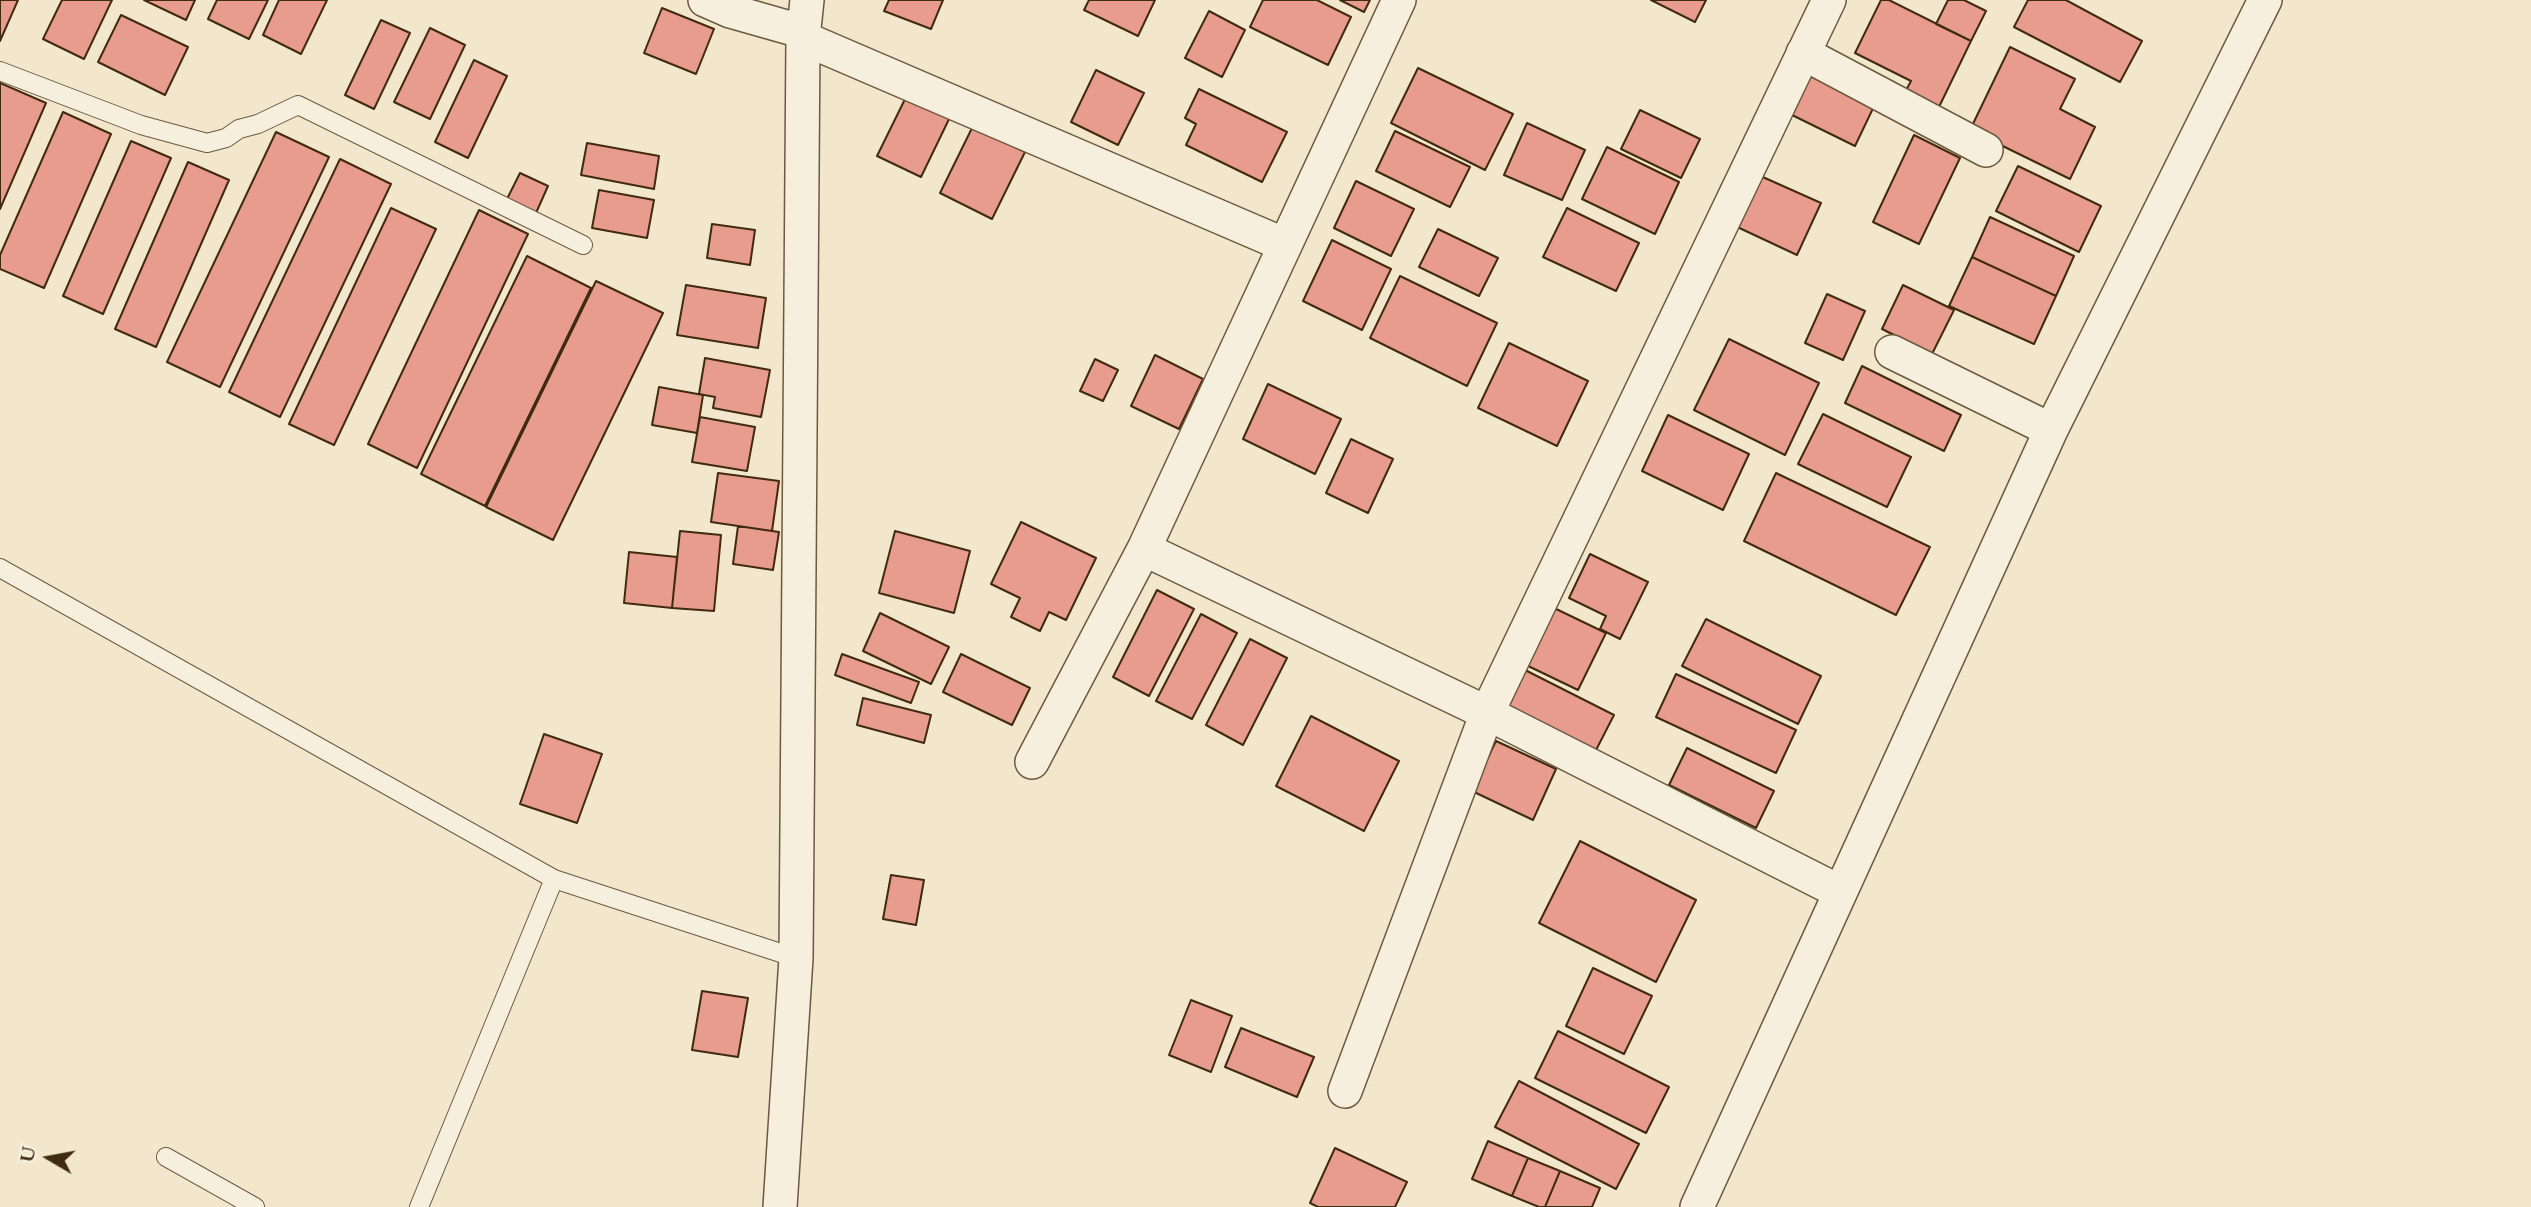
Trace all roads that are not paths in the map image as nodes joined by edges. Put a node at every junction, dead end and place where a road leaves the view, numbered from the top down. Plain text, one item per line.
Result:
1 (705, 0) edge
2 (1399, 0) edge
3 (1829, 0) edge
4 (2265, 0) edge
5 (805, 23) edge
6 (1803, 53) junction
7 (0, 71) edge
8 (1986, 150) dead end
9 (583, 245) dead end
10 (1285, 245) junction
11 (1892, 352) dead end
12 (2051, 430) junction
13 (1143, 549) junction
14 (0, 568) edge
15 (1487, 713) junction
16 (1032, 762) dead end
17 (554, 880) junction
18 (1840, 892) junction
19 (796, 958) junction
20 (1345, 1091) dead end
21 (166, 1157) dead end
22 (255, 1207) edge
23 (419, 1207) edge
24 (780, 1207) edge
25 (1697, 1207) edge

1 - 5 street
2 - 10 street
3 - 6 street
4 - 12 street
5 - 10 street
5 - 19 street
6 - 8 street
6 - 15 street
7 - 9 lane
10 - 13 street
11 - 12 street
12 - 18 street
13 - 15 street
13 - 16 street
14 - 17 lane
15 - 18 street
15 - 20 street
17 - 19 lane
17 - 23 lane
18 - 25 street
19 - 24 street
21 - 22 lane

